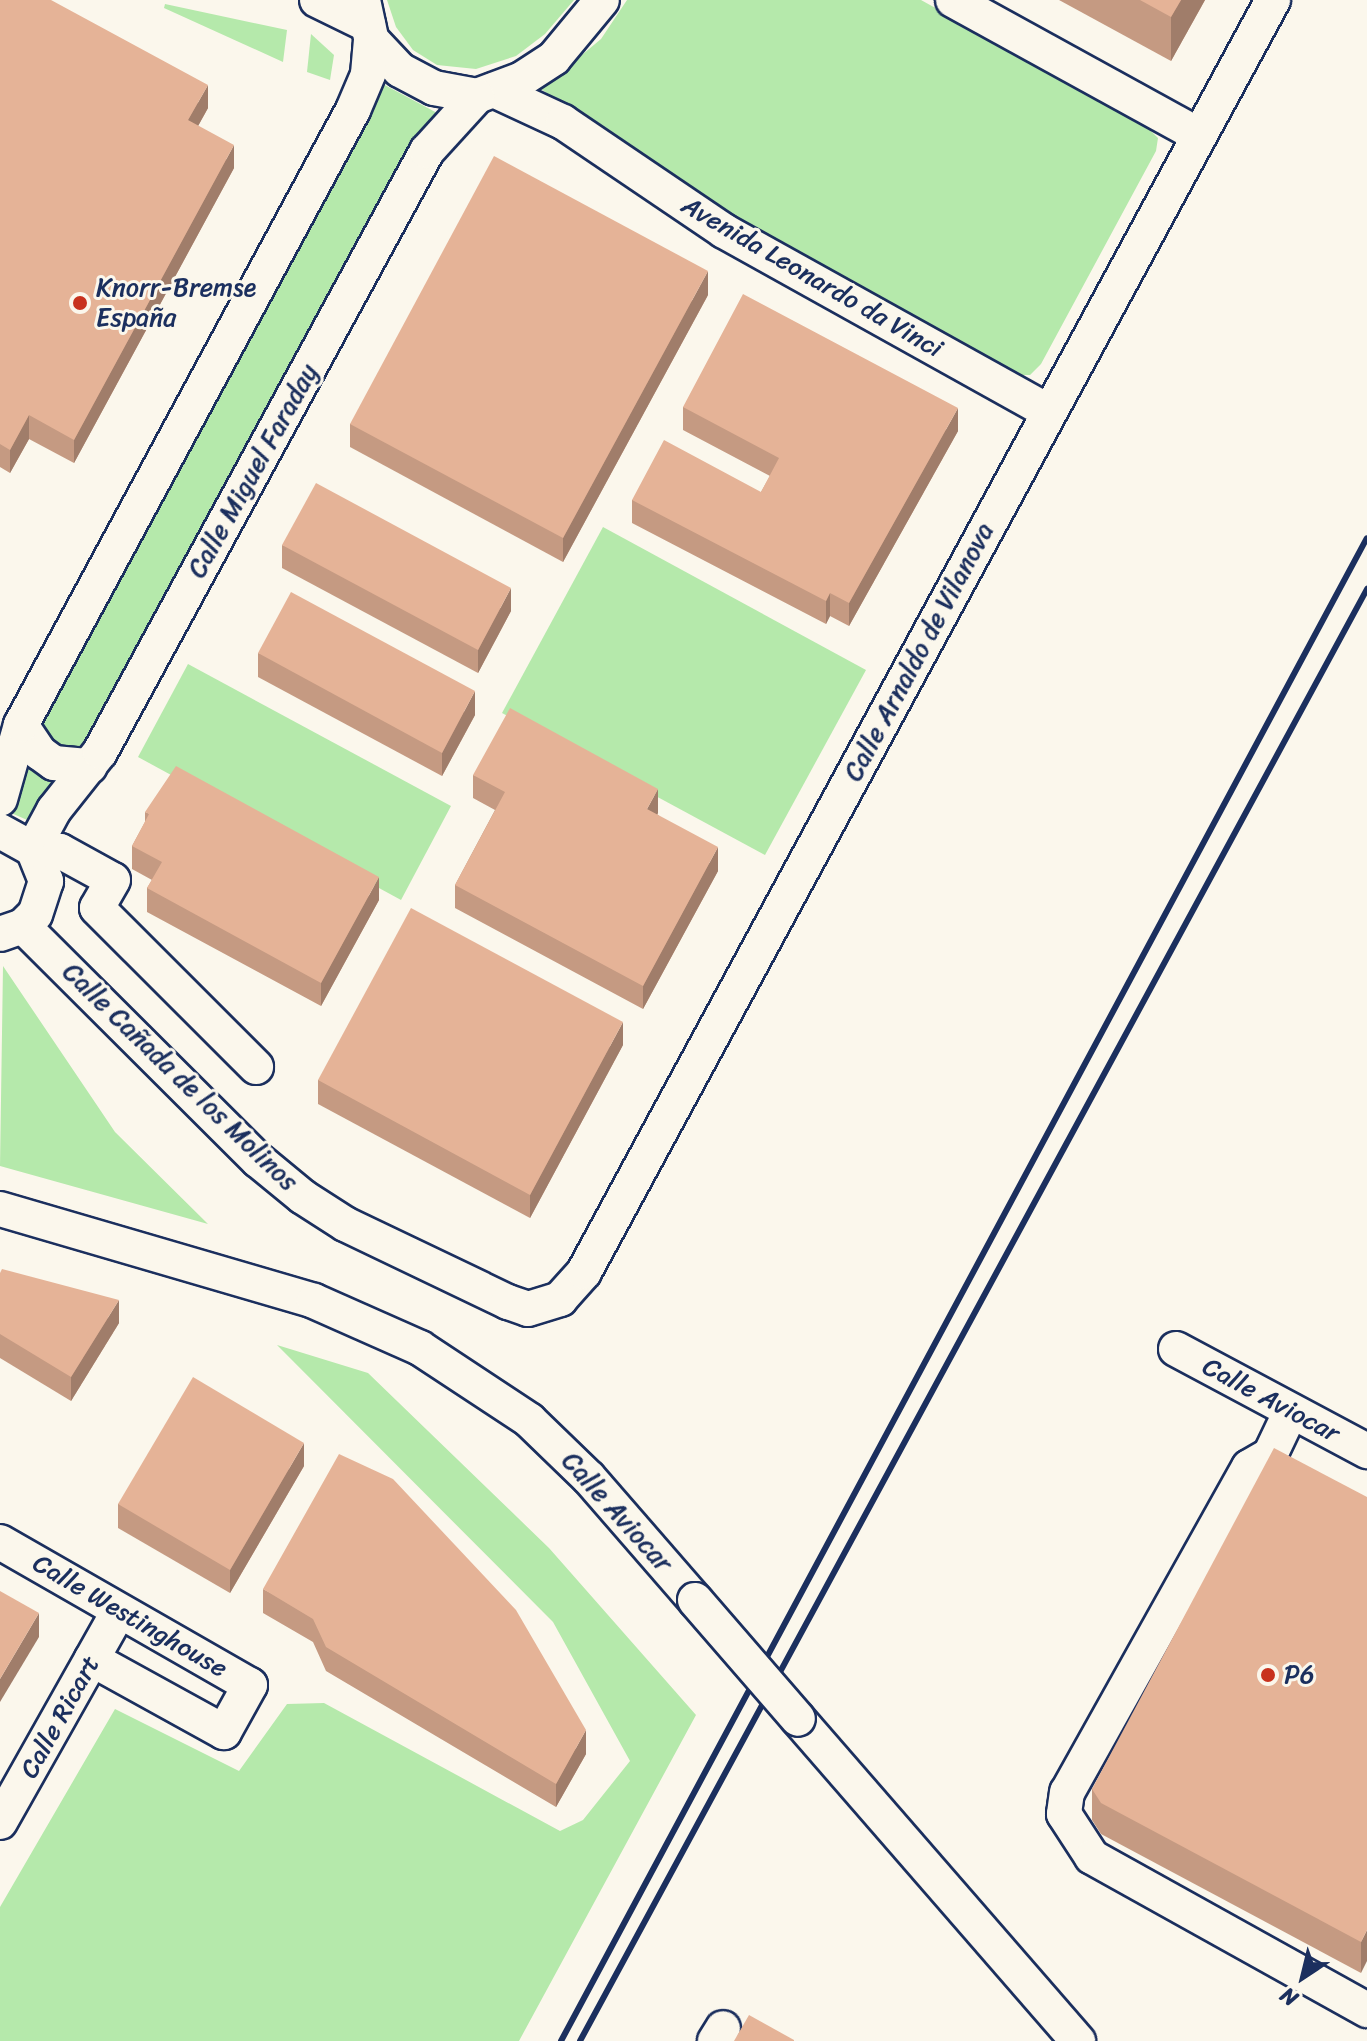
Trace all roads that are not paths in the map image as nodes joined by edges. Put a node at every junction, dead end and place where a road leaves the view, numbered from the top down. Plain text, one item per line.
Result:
1 (317, 0) edge
2 (602, 0) edge
3 (953, 0) edge
4 (1273, 0) edge
5 (367, 21) edge
6 (486, 93) junction
7 (1199, 135) junction
8 (1049, 412) junction
9 (21, 725) junction
10 (90, 766) junction
11 (0, 799) edge
12 (0, 831) edge
13 (33, 849) junction
14 (12, 930) edge
15 (256, 1067) dead end
16 (0, 1209) edge
17 (560, 1299) joint
18 (1176, 1349) dead end
19 (1291, 1411) junction
20 (1367, 1451) edge
21 (0, 1542) edge
22 (119, 1611) junction
23 (92, 1659) junction
24 (0, 1822) edge
25 (1367, 2010) edge
26 (1078, 2041) edge

1 - 5 street
2 - 6 street, Calle Miguel Faraday
3 - 7 street
4 - 7 street, Calle Arnaldo de Vilanova
5 - 6 street, Avenida Leonardo da Vinci
5 - 9 street
6 - 8 street, Avenida Leonardo da Vinci
6 - 10 street, Calle Miguel Faraday
7 - 8 street, Calle Arnaldo de Vilanova
8 - 17 street, Calle Arnaldo de Vilanova
9 - 10 street
9 - 11 street
10 - 13 street, Calle Miguel Faraday
12 - 13 street
13 - 14 street
13 - 15 street
14 - 17 street, Calle Cañada de los Molinos
16 - 26 street, Calle Aviocar, bridge
18 - 19 street, Calle Aviocar
19 - 20 street, Calle Aviocar
19 - 25 street
21 - 22 street, Calle Westinghouse
22 - 23 street, Calle Ricart
22 - 23 street, Calle Westinghouse
23 - 24 street, Calle Ricart

